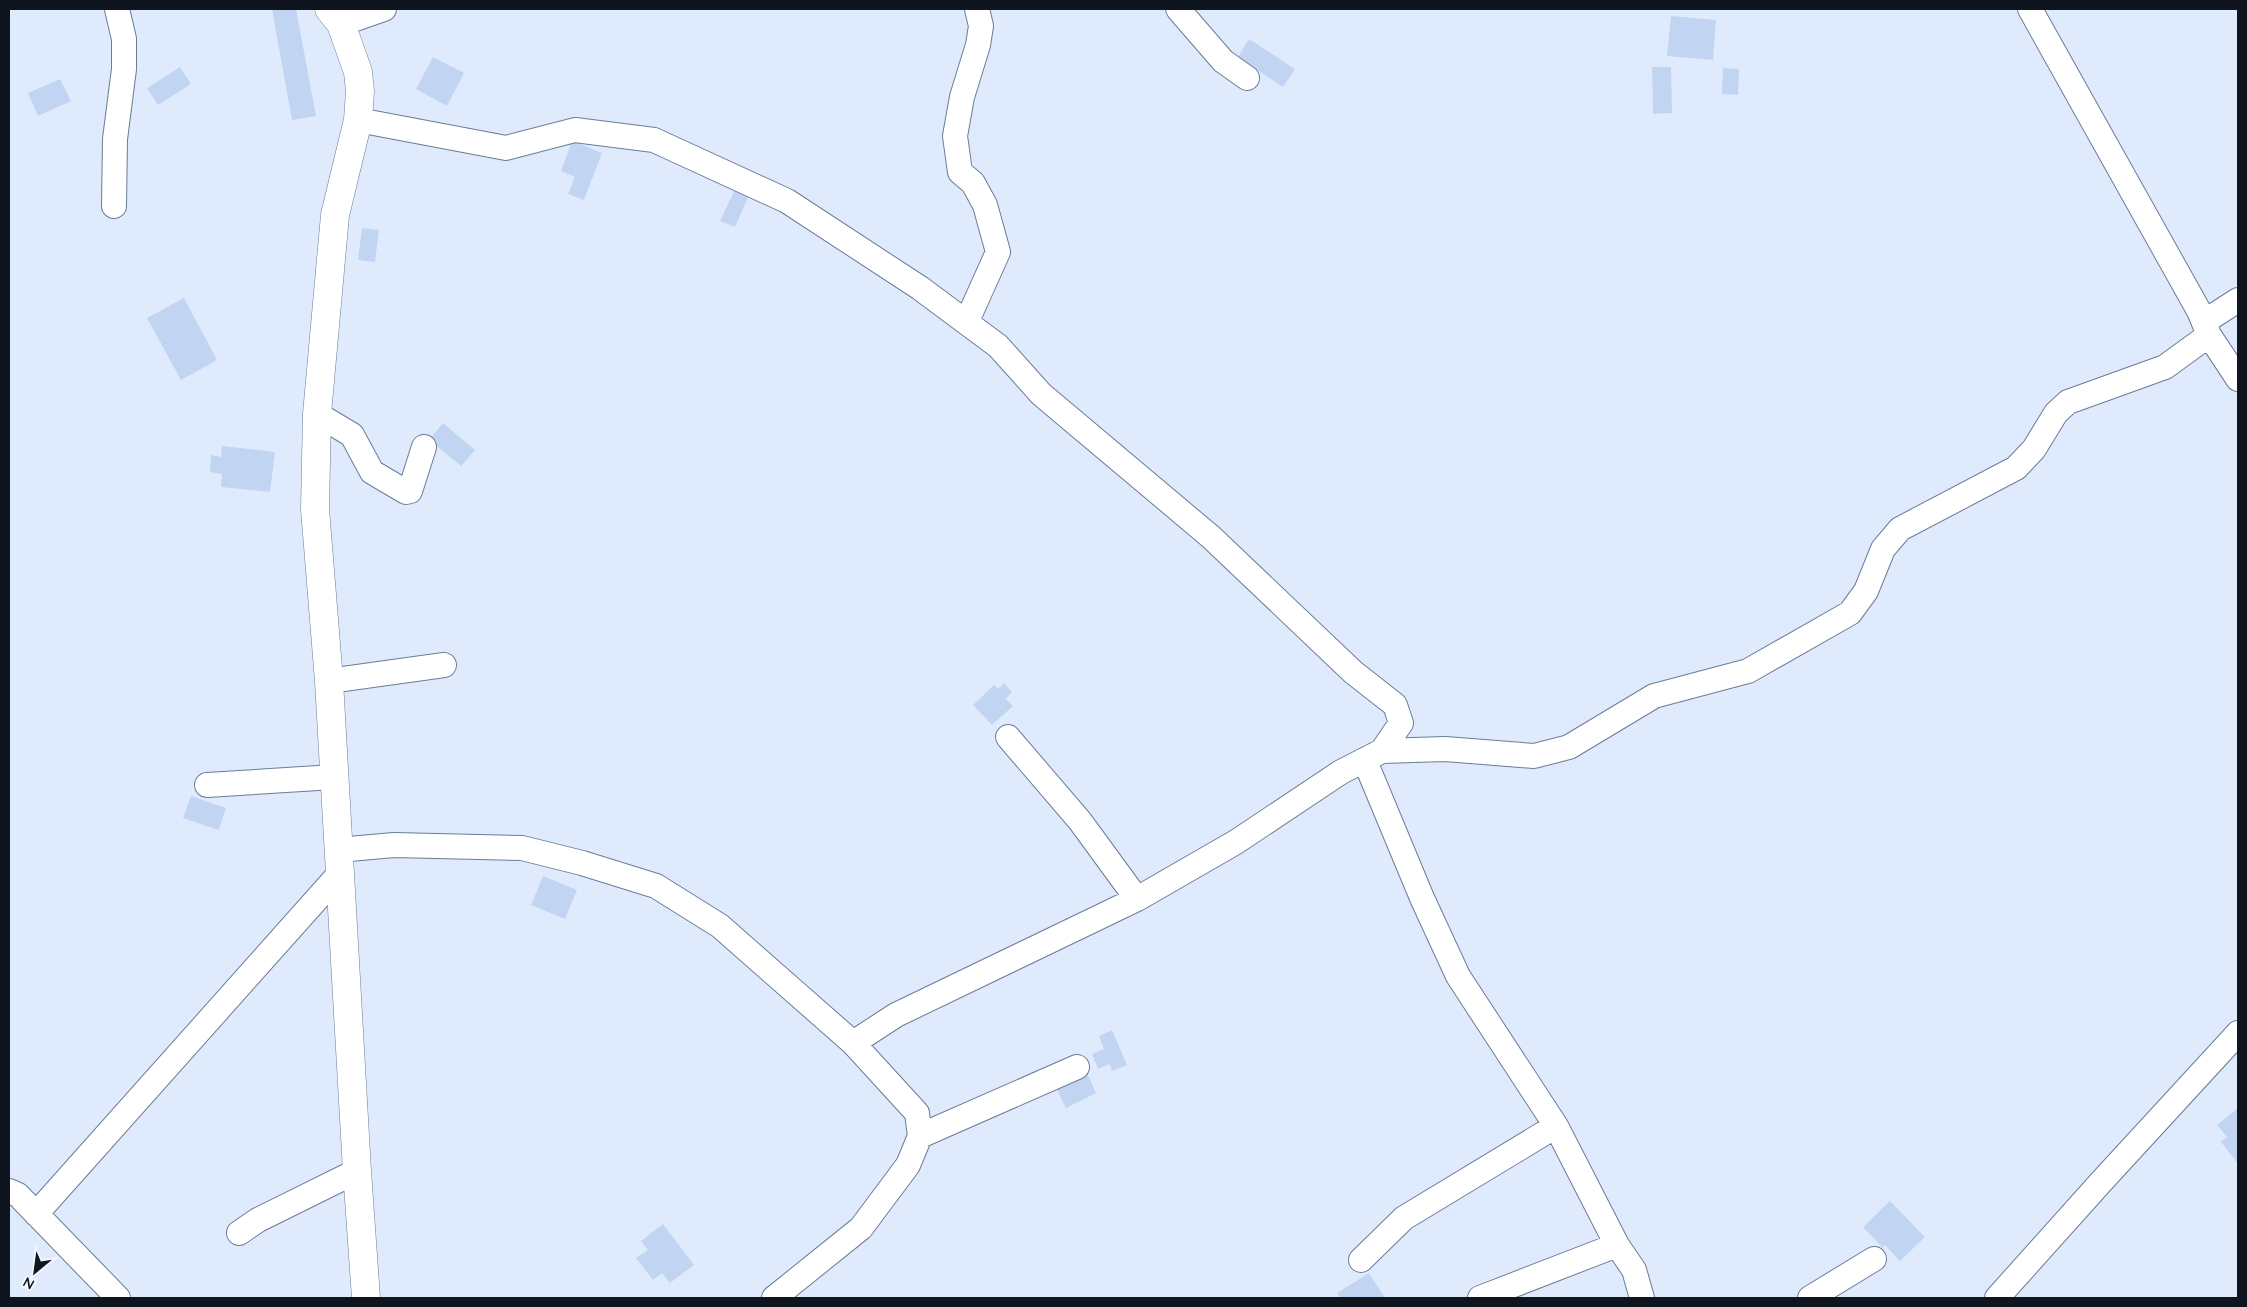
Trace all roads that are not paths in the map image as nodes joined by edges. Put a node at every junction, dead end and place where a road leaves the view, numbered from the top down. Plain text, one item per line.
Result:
1 (117, 9) edge
2 (384, 9) edge
3 (977, 9) edge
4 (1178, 9) edge
5 (2030, 9) edge
6 (335, 17) edge
7 (1247, 78) dead end
8 (358, 120) junction
9 (114, 206) dead end
10 (2238, 300) edge
11 (967, 321) junction
12 (2207, 329) junction
13 (2238, 379) edge
14 (317, 414) junction
15 (424, 447) dead end
16 (444, 665) dead end
17 (329, 682) junction
18 (1008, 737) dead end
19 (1374, 756) junction
20 (334, 777) junction
21 (207, 785) dead end
22 (340, 861) junction
23 (1137, 899) junction
24 (2238, 1033) edge
25 (853, 1043) junction
26 (1077, 1067) dead end
27 (1556, 1126) junction
28 (920, 1136) junction
29 (357, 1171) junction
30 (9, 1191) edge
31 (36, 1214) junction
32 (240, 1233) dead end
33 (1617, 1244) junction
34 (1874, 1259) dead end
35 (1361, 1260) dead end
36 (118, 1298) edge
37 (366, 1298) edge
38 (774, 1298) edge
39 (1480, 1298) edge
40 (1642, 1298) edge
41 (1810, 1298) edge
42 (1998, 1298) edge

1 - 9 street
2 - 6 street
3 - 11 street
4 - 7 street
5 - 12 street
6 - 8 street
8 - 11 street
8 - 14 street
10 - 12 street
11 - 19 street
12 - 13 street
12 - 19 street
14 - 15 street
14 - 17 street
16 - 17 street
17 - 20 street
18 - 23 street
19 - 23 street
19 - 27 street
20 - 21 street
20 - 22 street
22 - 25 street
22 - 29 street
22 - 31 street
23 - 25 street
24 - 42 street
25 - 28 street
26 - 28 street
27 - 33 street
27 - 35 street
28 - 38 street
29 - 32 street
29 - 37 street
30 - 31 street
31 - 36 street
33 - 39 street
33 - 40 street
34 - 41 street

